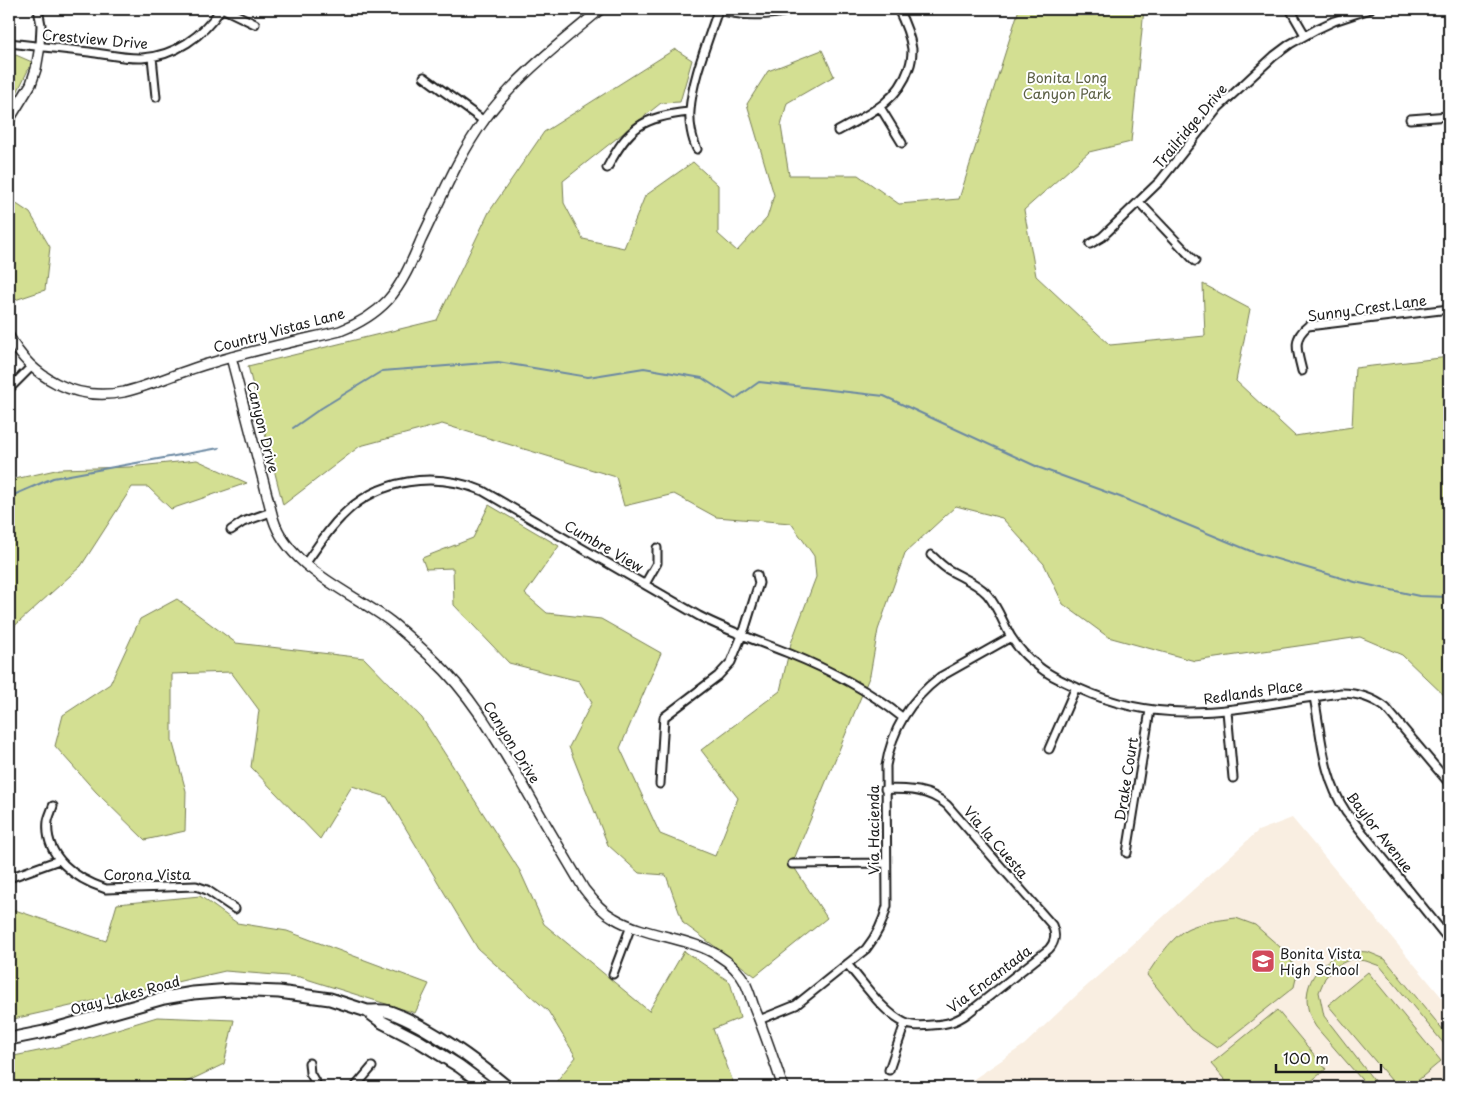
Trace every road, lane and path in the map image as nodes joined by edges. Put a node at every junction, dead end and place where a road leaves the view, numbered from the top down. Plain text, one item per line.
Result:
1 (38, 9) edge
2 (222, 9) edge
3 (601, 9) edge
4 (717, 9) edge
5 (796, 9) edge
6 (898, 9) edge
7 (1290, 9) edge
8 (1370, 9) edge
9 (255, 24) dead end
10 (1305, 35) junction
11 (9, 43) edge
12 (40, 46) junction
13 (152, 57) junction
14 (424, 77) dead end
15 (156, 97) dead end
16 (880, 107) junction
17 (689, 112) junction
18 (1449, 116) edge
19 (1410, 119) dead end
20 (9, 120) edge
21 (484, 120) junction
22 (838, 131) dead end
23 (902, 143) dead end
24 (697, 149) dead end
25 (607, 168) dead end
26 (1139, 202) junction
27 (1090, 244) dead end
28 (1195, 261) dead end
29 (1449, 309) edge
30 (9, 336) edge
31 (231, 357) junction
32 (31, 367) junction
33 (1302, 371) dead end
34 (9, 389) edge
35 (271, 512) junction
36 (230, 530) dead end
37 (656, 548) dead end
38 (931, 555) dead end
39 (305, 564) junction
40 (757, 575) dead end
41 (645, 584) junction
42 (743, 636) junction
43 (1012, 637) junction
44 (1076, 687) junction
45 (1314, 697) junction
46 (1150, 710) junction
47 (1227, 711) junction
48 (902, 717) junction
49 (1049, 749) dead end
50 (1233, 778) dead end
51 (1449, 783) edge
52 (660, 784) dead end
53 (885, 789) junction
54 (53, 806) dead end
55 (1127, 853) dead end
56 (59, 860) junction
57 (885, 863) junction
58 (792, 864) dead end
59 (9, 878) edge
60 (235, 909) dead end
61 (631, 926) junction
62 (1449, 940) edge
63 (1049, 949) joint
64 (847, 964) junction
65 (613, 974) dead end
66 (367, 1012) junction
67 (759, 1020) junction
68 (906, 1023) junction
69 (9, 1039) edge
70 (309, 1063) dead end
71 (372, 1067) dead end
72 (889, 1070) dead end
73 (318, 1087) edge
74 (355, 1087) edge
75 (487, 1087) edge
76 (507, 1087) edge
77 (783, 1087) edge

1 - 12 street
2 - 9 street
2 - 13 street, Crestview Drive
3 - 21 street, Country Vistas Lane
4 - 5 street
4 - 17 street
6 - 16 street
7 - 10 street
8 - 10 street, Trailridge Drive
10 - 26 street, Trailridge Drive
11 - 12 street, Crestview Drive
12 - 13 street, Crestview Drive
12 - 20 street
13 - 15 street
14 - 21 street
16 - 22 street
16 - 23 street
17 - 24 street
17 - 25 street
18 - 19 street
21 - 31 street, Country Vistas Lane
26 - 27 street, Trailridge Drive
26 - 28 street
29 - 33 street, Sunny Crest Lane
30 - 32 street, Country Vistas Lane
31 - 32 street, Country Vistas Lane
31 - 35 street, Canyon Drive
32 - 34 street
35 - 36 street
35 - 39 street, Canyon Drive
37 - 41 street
38 - 43 street, Redlands Place
39 - 41 street, Cumbre View
39 - 61 street, Canyon Drive
40 - 42 street
41 - 42 street, Cumbre View
42 - 48 street, Cumbre View
42 - 52 street
43 - 44 street, Redlands Place
43 - 48 street, Via Hacienda
44 - 46 street, Redlands Place
44 - 49 street
45 - 47 street, Redlands Place
45 - 51 street, Redlands Place
45 - 62 street, Baylor Avenue
46 - 47 street, Redlands Place
46 - 55 street, Drake Court
47 - 50 street
48 - 53 street, Via Hacienda
53 - 57 street, Via Hacienda
53 - 63 street, Via la Cuesta
54 - 56 street, Corona Vista
56 - 59 street
56 - 60 street, Corona Vista
57 - 58 street
57 - 64 street, Via Hacienda
61 - 65 street
61 - 67 street, Canyon Drive
63 - 68 street, Via Encantada
64 - 67 street, Via Hacienda
64 - 68 street
66 - 69 main road, Otay Lakes Road
66 - 75 main road, Otay Lakes Road
66 - 76 main road, Otay Lakes Road
67 - 77 street, Canyon Drive
68 - 72 street
70 - 73 street
71 - 74 street

